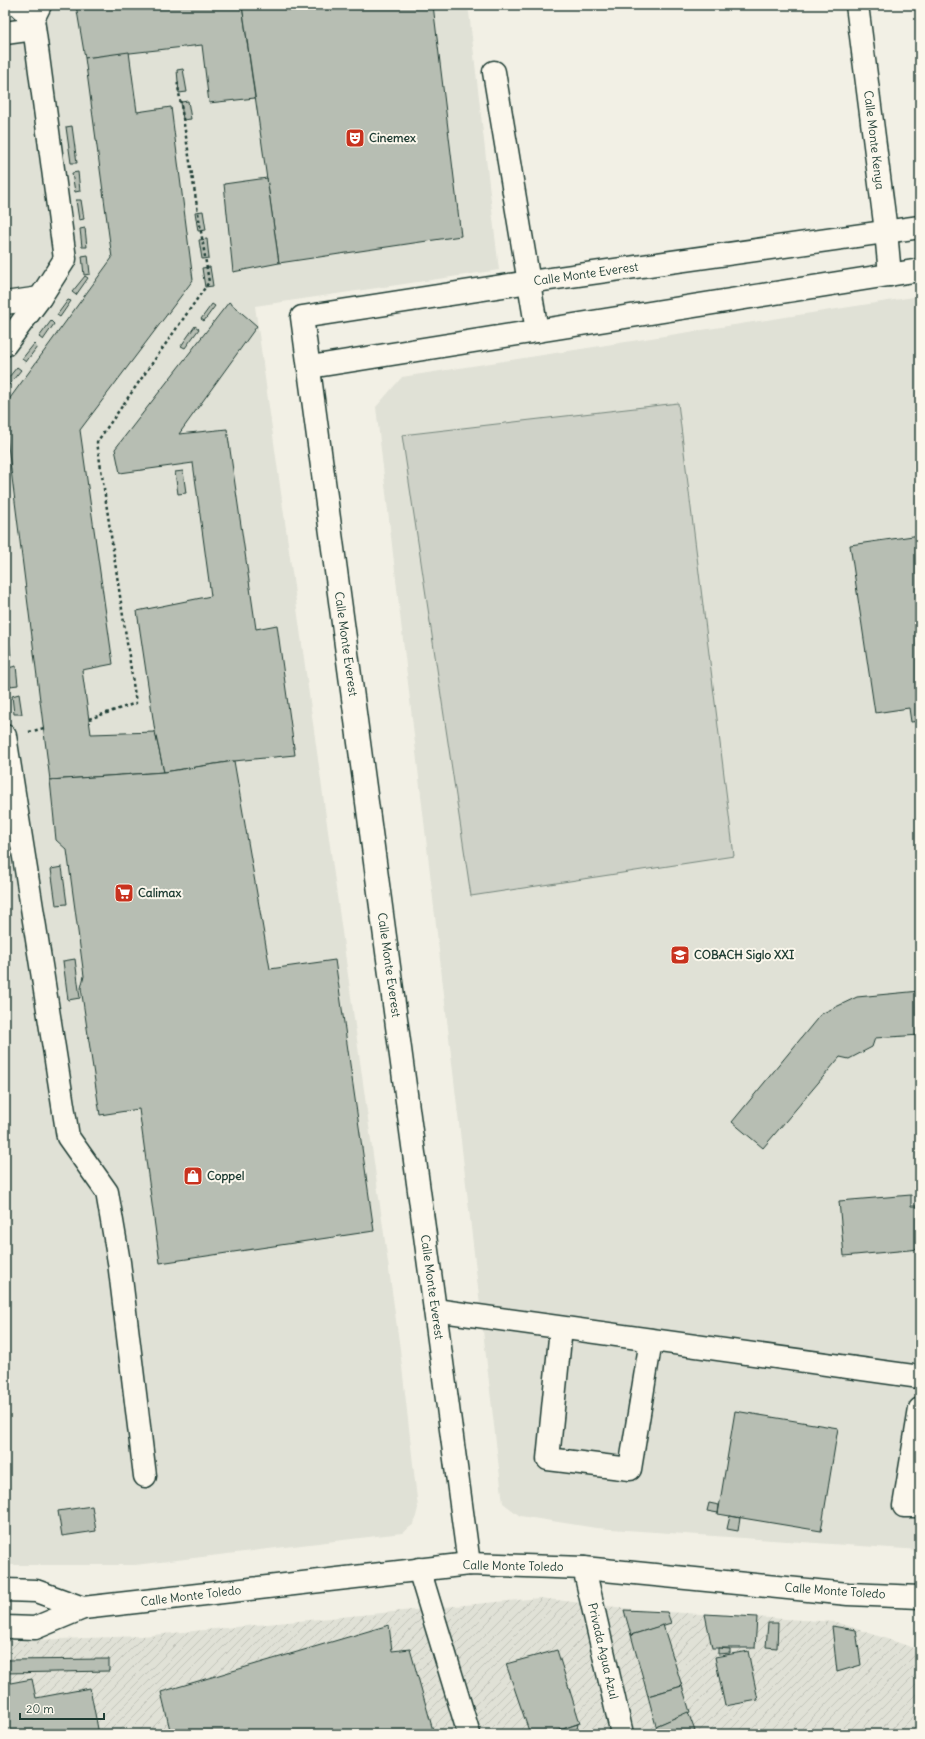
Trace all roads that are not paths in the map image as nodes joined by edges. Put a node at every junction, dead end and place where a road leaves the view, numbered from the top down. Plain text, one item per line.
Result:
1 (857, 5) edge
2 (31, 14) edge
3 (5, 33) edge
4 (494, 72) dead end
5 (920, 227) edge
6 (886, 231) junction
7 (920, 270) edge
8 (890, 275) junction
9 (529, 282) junction
10 (40, 298) junction
11 (5, 303) edge
12 (538, 331) junction
13 (5, 344) edge
14 (310, 367) junction
15 (5, 736) edge
16 (435, 1310) junction
17 (561, 1328) junction
18 (651, 1340) junction
19 (920, 1377) edge
20 (920, 1410) edge
21 (145, 1476) dead end
22 (920, 1506) edge
23 (469, 1564) junction
24 (584, 1568) junction
25 (419, 1569) junction
26 (5, 1590) edge
27 (920, 1597) edge
28 (83, 1608) junction
29 (5, 1627) edge
30 (469, 1734) edge
31 (622, 1734) edge

1 - 6 street, Calle Monte Kenya
2 - 3 street
2 - 10 street
4 - 9 street
5 - 6 street, Calle Monte Everest
6 - 8 street, Calle Monte Kenya
6 - 9 street, Calle Monte Everest
7 - 8 street
8 - 12 street
9 - 12 street
9 - 14 street, Calle Monte Everest
10 - 11 street
10 - 13 street
12 - 14 street
14 - 16 street, Calle Monte Everest
15 - 21 street
16 - 17 street
16 - 23 street, Calle Monte Everest
17 - 18 street
17 - 18 street
18 - 19 street
20 - 22 street
23 - 24 street, Calle Monte Toledo
23 - 25 street, Calle Monte Toledo
24 - 27 street, Calle Monte Toledo
24 - 31 street, Privada Agua Azul
25 - 28 street, Calle Monte Toledo
25 - 30 street
26 - 28 street, Calle Monte Toledo
28 - 29 street, Calle Monte Toledo

